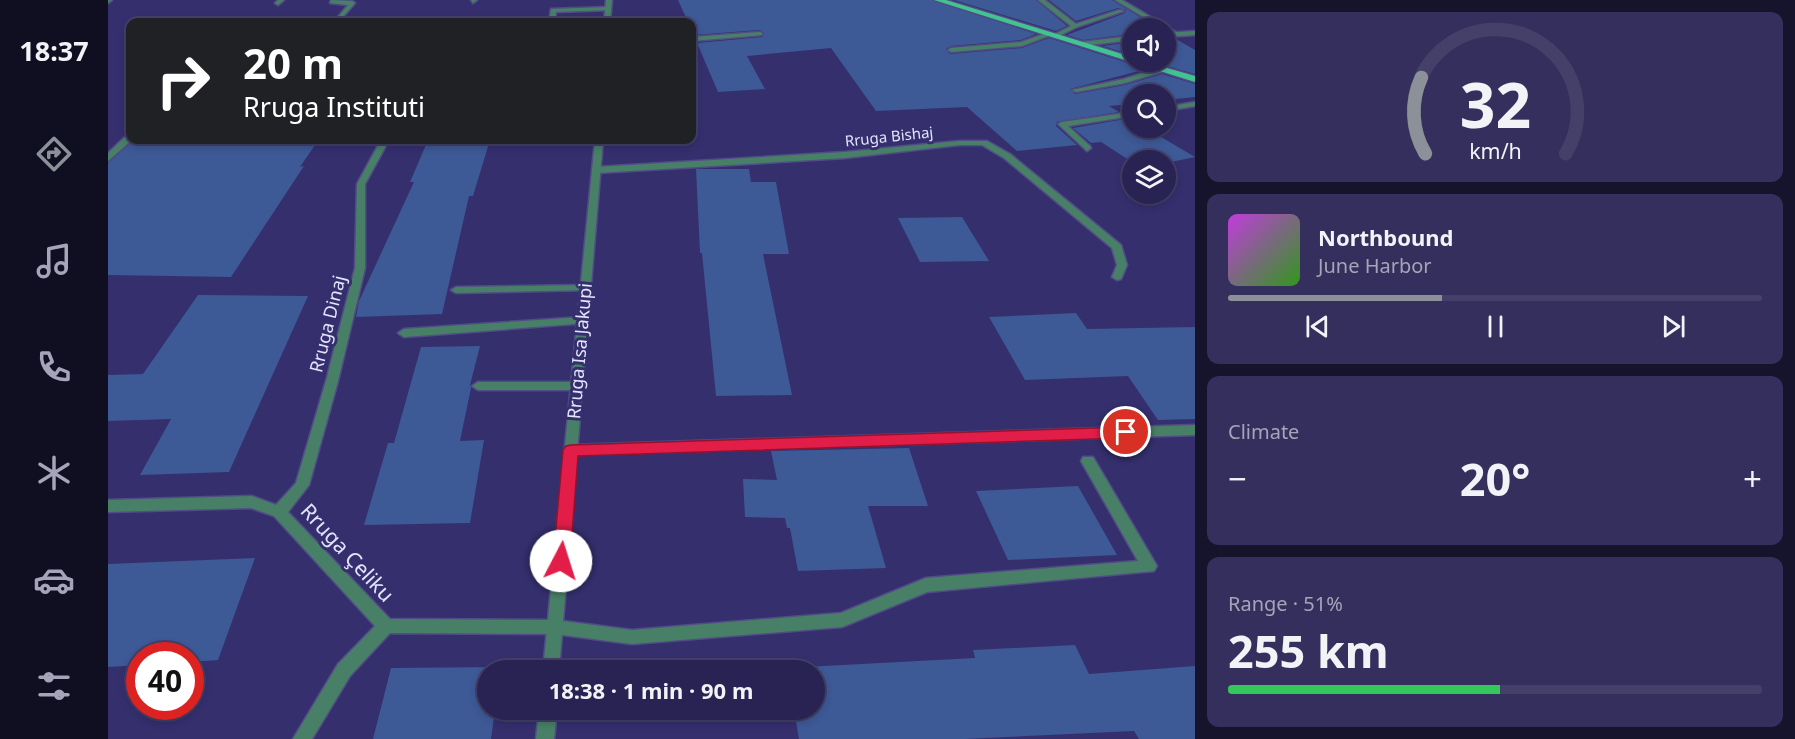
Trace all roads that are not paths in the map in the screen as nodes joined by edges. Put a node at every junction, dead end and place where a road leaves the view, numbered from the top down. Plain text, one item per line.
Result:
1 (334, 0) edge
2 (609, 0) edge
3 (938, 0) edge
4 (1041, 0) edge
5 (1118, 0) edge
6 (608, 9) junction
7 (1121, 11) dead end
8 (341, 17) dead end
9 (553, 18) edge
10 (608, 18) edge
11 (1076, 26) junction
12 (1195, 33) edge
13 (760, 34) dead end
14 (1052, 35) junction
15 (1178, 35) joint
16 (696, 39) edge
17 (1122, 39) edge
18 (1081, 44) junction
19 (951, 50) dead end
20 (1122, 57) edge
21 (1153, 72) edge
22 (1172, 72) edge
23 (1195, 79) edge
24 (1076, 90) dead end
25 (1195, 104) edge
26 (1176, 107) edge
27 (1122, 115) edge
28 (126, 141) edge
29 (383, 144) edge
30 (599, 144) edge
31 (108, 146) edge
32 (120, 147) junction
33 (1087, 148) dead end
34 (108, 158) edge
35 (596, 170) junction
36 (1117, 277) dead end
37 (586, 288) junction
38 (456, 290) dead end
39 (583, 321) junction
40 (404, 333) dead end
41 (478, 386) dead end
42 (577, 386) junction
43 (1195, 430) edge
44 (571, 450) junction
45 (1088, 461) dead end
46 (108, 506) edge
47 (279, 512) junction
48 (386, 626) junction
49 (555, 627) junction
50 (552, 660) edge
51 (547, 720) edge
52 (303, 739) edge
53 (545, 739) edge

1 - 8 street
2 - 6 street
3 - 14 main road
4 - 11 street
5 - 15 street
6 - 9 street
6 - 10 street
7 - 11 street
11 - 14 street
12 - 15 street
13 - 16 street
14 - 18 main road
14 - 19 street
17 - 18 street
18 - 20 main road
21 - 24 street
22 - 23 main road
25 - 26 street
27 - 33 street
28 - 32 street
29 - 47 street, Rruga Dinaj
30 - 35 street, Rruga Isa Jakupi
31 - 32 street
32 - 34 street
35 - 36 street, Rruga Bishaj
35 - 37 street, Rruga Isa Jakupi
37 - 38 street
37 - 39 street, Rruga Isa Jakupi
39 - 40 street
39 - 42 street, Rruga Isa Jakupi
41 - 42 street
42 - 44 street, Rruga Isa Jakupi
43 - 44 street
44 - 49 street, Rruga Isa Jakupi
45 - 49 street, Rruga Çeliku
46 - 47 street, Rruga Çeliku
47 - 48 street, Rruga Çeliku
48 - 49 street, Rruga Çeliku
48 - 52 street
49 - 50 street, Rruga Isa Jakupi
51 - 53 street

